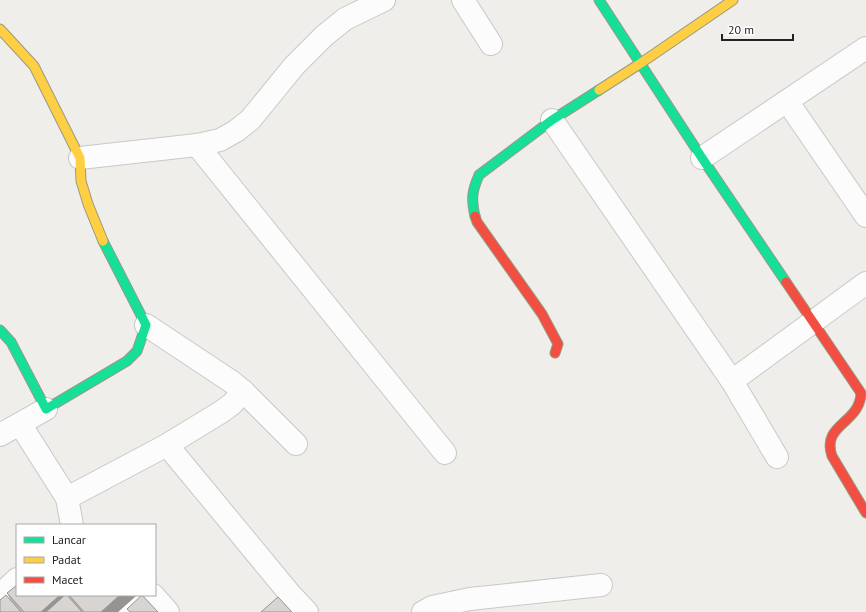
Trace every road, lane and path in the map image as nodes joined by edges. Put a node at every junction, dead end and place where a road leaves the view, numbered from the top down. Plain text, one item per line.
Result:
1 (384, 0) edge
2 (463, 0) edge
3 (599, 0) edge
4 (733, 0) edge
5 (0, 28) edge
6 (491, 44) dead end
7 (866, 48) edge
8 (641, 63) junction
9 (787, 101) junction
10 (552, 120) junction
11 (197, 145) junction
12 (80, 158) junction
13 (702, 158) junction
14 (866, 216) edge
15 (866, 282) edge
16 (812, 321) junction
17 (146, 325) junction
18 (0, 330) edge
19 (555, 353) dead end
20 (732, 381) junction
21 (243, 391) junction
22 (46, 409) junction
23 (20, 424) junction
24 (0, 435) edge
25 (296, 444) dead end
26 (167, 445) junction
27 (446, 452) dead end
28 (777, 457) dead end
29 (67, 498) junction
30 (866, 513) edge
31 (72, 524) edge
32 (16, 580) edge
33 (601, 585) dead end
34 (0, 595) edge
35 (145, 596) edge
36 (154, 596) edge
37 (127, 612) edge
38 (168, 612) edge
39 (307, 612) edge
40 (423, 612) edge

1 - 11 street
2 - 6 street
3 - 8 street
4 - 8 street
5 - 12 street
7 - 9 street
8 - 10 street
8 - 13 street
9 - 13 street
9 - 14 street
10 - 19 street
10 - 20 street
11 - 12 street
11 - 27 street
12 - 17 street
13 - 16 street
15 - 16 street
16 - 20 street
16 - 30 street
17 - 21 street
17 - 22 street
18 - 22 street
20 - 28 street
21 - 25 street
21 - 26 street
22 - 23 street
23 - 24 street
23 - 29 street
26 - 29 street
26 - 39 street
29 - 31 street
32 - 34 street
33 - 40 street
35 - 37 street
36 - 38 street

